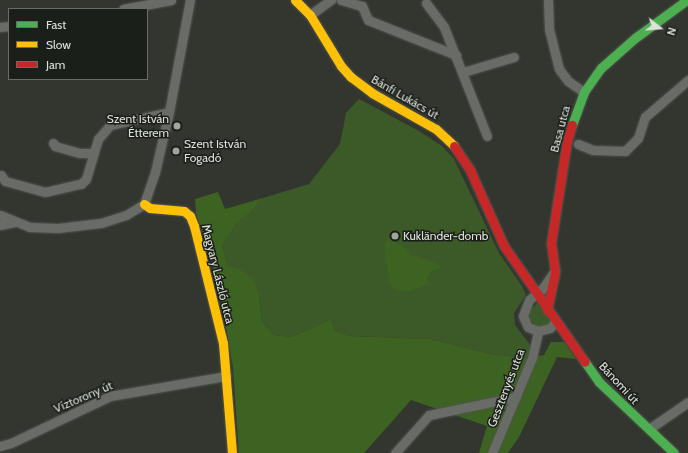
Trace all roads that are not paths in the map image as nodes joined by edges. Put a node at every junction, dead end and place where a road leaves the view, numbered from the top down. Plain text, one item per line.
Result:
1 (171, 0) edge
2 (190, 0) edge
3 (295, 0) edge
4 (331, 0) edge
5 (342, 0) edge
6 (548, 0) edge
7 (687, 0) edge
8 (426, 1) edge
9 (365, 3) edge
10 (127, 8) edge
11 (310, 15) junction
12 (456, 55) junction
13 (514, 57) dead end
14 (463, 72) junction
15 (688, 80) edge
16 (584, 92) junction
17 (169, 112) junction
18 (486, 136) dead end
19 (53, 143) dead end
20 (578, 144) dead end
21 (93, 153) junction
22 (1, 175) edge
23 (144, 204) junction
24 (0, 215) edge
25 (16, 222) junction
26 (0, 225) edge
27 (554, 271) junction
28 (535, 294) junction
29 (547, 310) junction
30 (556, 321) junction
31 (538, 331) junction
32 (226, 376) junction
33 (516, 396) junction
34 (688, 402) edge
35 (649, 429) junction
36 (0, 446) edge
37 (232, 453) edge
38 (395, 453) edge
39 (492, 453) edge
40 (674, 453) edge

1 - 10 street
2 - 17 street
3 - 11 street, Bánfi Lukács út
4 - 11 street
5 - 9 street
6 - 16 street
7 - 16 street, Basa utca
8 - 12 street
9 - 12 street
11 - 28 street, Bánfi Lukács út
12 - 14 street
13 - 14 street
14 - 18 street
15 - 20 street
16 - 27 street, Basa utca
17 - 21 street
17 - 23 street
19 - 21 street
21 - 22 street
23 - 25 street
23 - 32 street, Magyary László utca
24 - 25 street
25 - 26 street
27 - 28 street
27 - 29 street, Basa utca
28 - 29 street, Bánfi Lukács út
28 - 31 street
29 - 30 street, Bánfi Lukács út
30 - 31 street
30 - 35 street, Bánomi út
31 - 33 street, Gesztenyés utca
32 - 36 street, Víztorony út
32 - 37 street, Magyary László utca
33 - 38 street
33 - 39 street, Gesztenyés utca
34 - 35 street
35 - 40 street, Bánomi út

